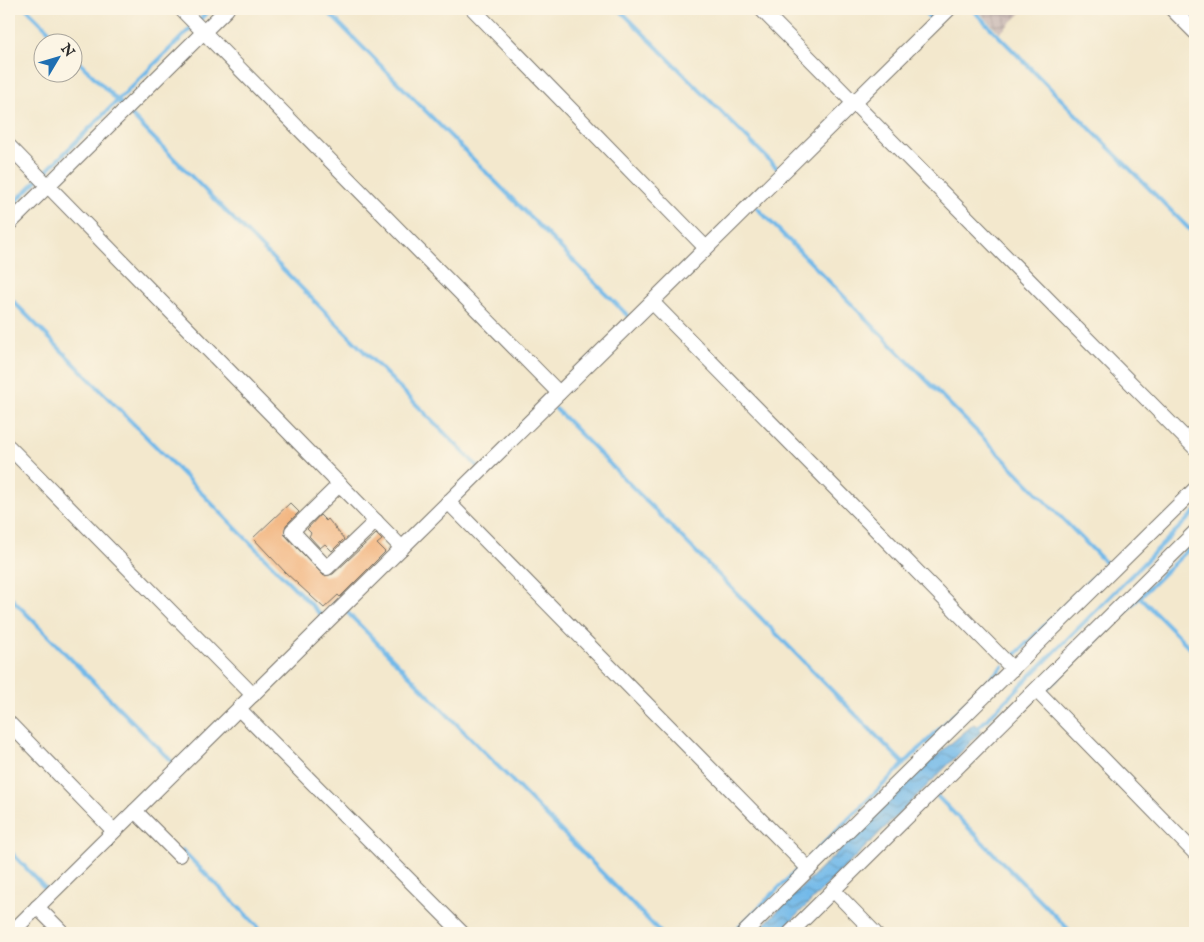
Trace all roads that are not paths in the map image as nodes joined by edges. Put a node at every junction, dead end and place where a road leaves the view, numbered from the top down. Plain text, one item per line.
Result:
1 (181, 9) edge
2 (227, 9) edge
3 (473, 9) edge
4 (762, 9) edge
5 (949, 9) edge
6 (1172, 9) edge
7 (198, 27) junction
8 (1195, 32) edge
9 (854, 103) junction
10 (9, 146) edge
11 (43, 180) junction
12 (9, 224) edge
13 (706, 248) junction
14 (652, 302) junction
15 (559, 393) junction
16 (9, 447) edge
17 (1195, 448) edge
18 (340, 484) junction
19 (1195, 489) edge
20 (448, 502) junction
21 (376, 521) junction
22 (1195, 532) edge
23 (402, 548) junction
24 (1013, 669) junction
25 (1036, 690) junction
26 (253, 695) junction
27 (239, 709) junction
28 (9, 723) edge
29 (135, 811) junction
30 (114, 831) junction
31 (1195, 852) edge
32 (179, 855) dead end
33 (810, 869) junction
34 (833, 890) junction
35 (37, 907) junction
36 (11, 933) edge
37 (63, 933) edge
38 (462, 933) edge
39 (744, 933) edge
40 (790, 933) edge
41 (875, 933) edge

1 - 7 street
2 - 7 street
3 - 13 street
4 - 9 street
5 - 9 street
6 - 8 street
7 - 11 street
7 - 15 street
9 - 13 street
9 - 17 street
10 - 11 street
11 - 12 street
11 - 18 street
13 - 14 street
14 - 15 street
14 - 24 street
15 - 20 street
16 - 26 street
18 - 21 street
18 - 21 street
19 - 24 street
20 - 23 street
20 - 33 street
21 - 23 street
22 - 25 street
23 - 26 street
24 - 33 street
25 - 31 street
25 - 34 street
26 - 27 street
27 - 29 street
27 - 38 street
28 - 30 street
29 - 30 street
29 - 32 street
30 - 35 street
33 - 39 street
34 - 40 street
34 - 41 street
35 - 36 street
35 - 37 street

